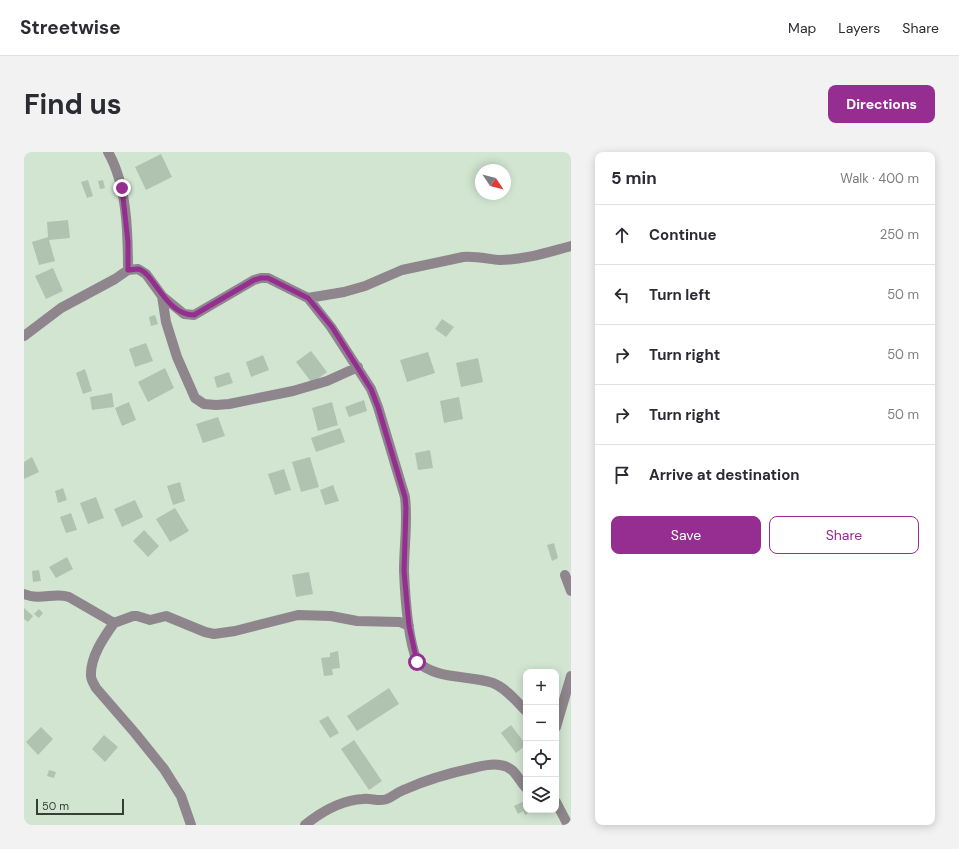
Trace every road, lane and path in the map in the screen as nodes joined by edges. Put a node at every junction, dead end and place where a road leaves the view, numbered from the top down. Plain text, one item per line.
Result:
1 (108, 152) edge
2 (571, 246) edge
3 (128, 270) junction
4 (162, 296) junction
5 (308, 298) junction
6 (24, 336) edge
7 (358, 368) junction
8 (565, 575) dead end
9 (571, 590) edge
10 (24, 594) edge
11 (114, 622) junction
12 (409, 626) junction
13 (571, 676) edge
14 (523, 709) edge
15 (559, 718) edge
16 (523, 784) edge
17 (559, 809) edge
18 (191, 825) edge
19 (305, 825) edge
20 (568, 825) edge

1 - 3 street
2 - 5 street
3 - 4 street
3 - 6 street
4 - 5 street
4 - 7 street
5 - 7 street
7 - 12 street
8 - 9 street
10 - 11 street
11 - 12 street
11 - 18 street
12 - 14 street
13 - 15 street
16 - 19 street
17 - 20 street

